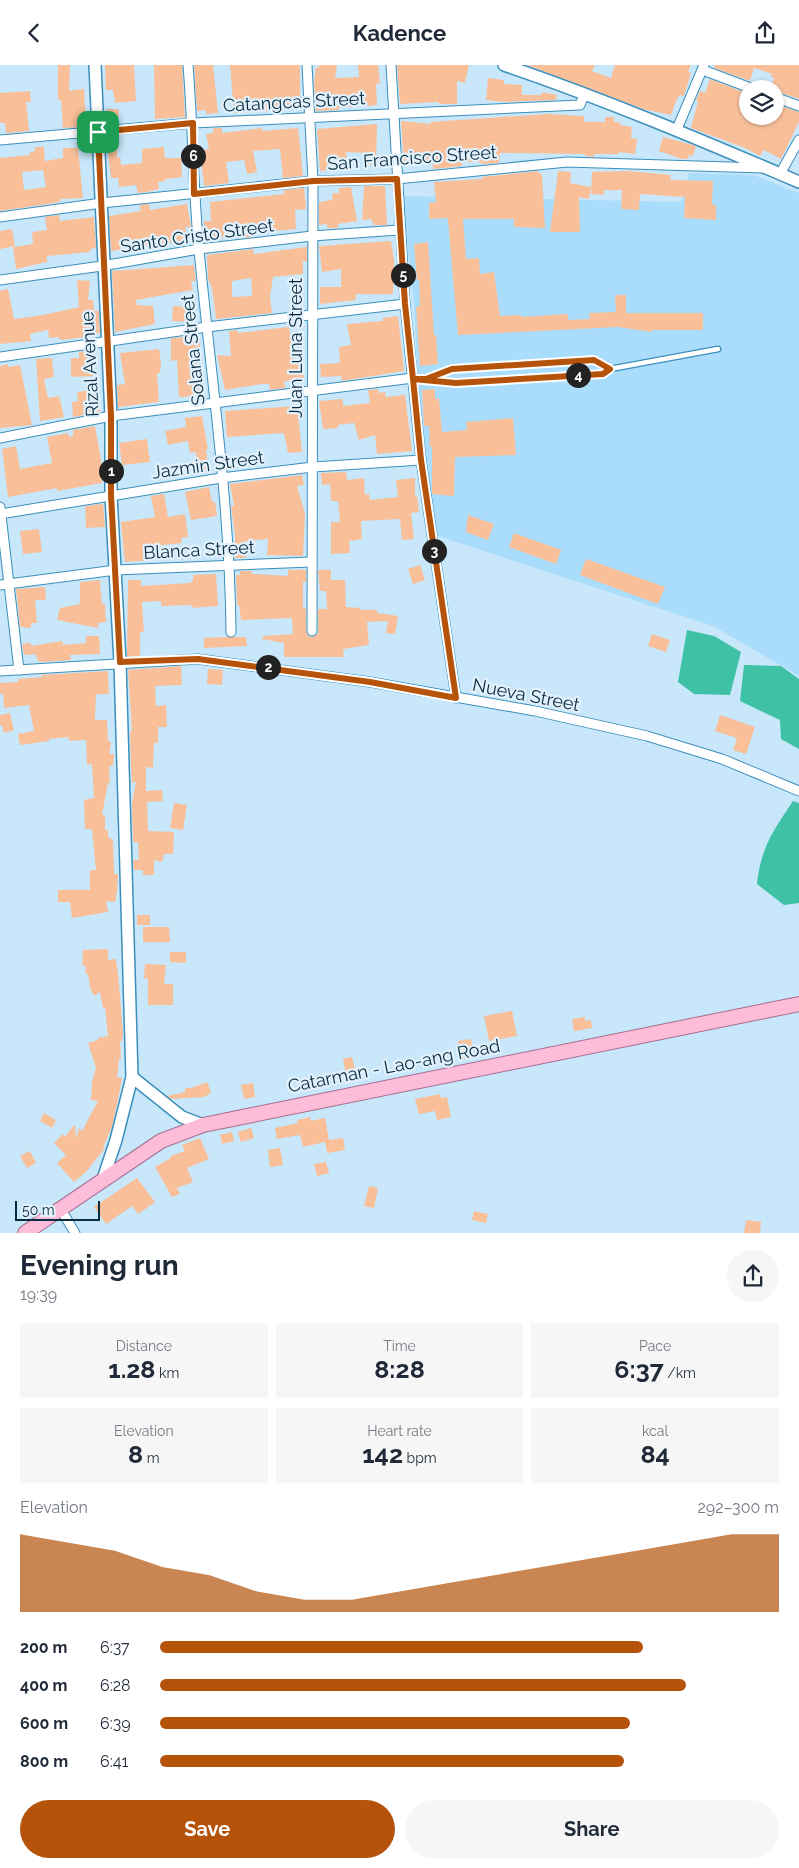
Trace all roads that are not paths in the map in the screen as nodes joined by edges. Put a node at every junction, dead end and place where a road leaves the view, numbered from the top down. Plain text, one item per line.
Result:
1 (95, 65) edge
2 (188, 65) edge
3 (307, 65) edge
4 (391, 65) edge
5 (504, 65) edge
6 (704, 67) edge
7 (739, 83) edge
8 (584, 95) junction
9 (784, 100) edge
10 (799, 106) edge
11 (394, 113) junction
12 (310, 118) junction
13 (193, 123) junction
14 (676, 129) junction
15 (98, 132) junction
16 (0, 140) edge
17 (799, 140) edge
18 (767, 168) junction
19 (780, 174) junction
20 (397, 179) junction
21 (313, 181) junction
22 (799, 182) edge
23 (194, 194) junction
24 (102, 203) junction
25 (0, 217) edge
26 (400, 230) junction
27 (312, 236) junction
28 (199, 249) junction
29 (102, 266) junction
30 (0, 280) edge
31 (405, 304) junction
32 (312, 315) junction
33 (207, 327) junction
34 (107, 341) junction
35 (718, 349) dead end
36 (0, 357) edge
37 (610, 369) junction
38 (413, 379) junction
39 (426, 379) junction
40 (313, 390) junction
41 (215, 405) junction
42 (111, 416) junction
43 (0, 439) edge
44 (421, 460) junction
45 (313, 467) junction
46 (222, 478) junction
47 (111, 495) junction
48 (0, 511) edge
49 (311, 562) junction
50 (228, 565) junction
51 (116, 570) junction
52 (4, 584) edge
53 (312, 631) dead end
54 (231, 632) dead end
55 (120, 662) junction
56 (19, 670) junction
57 (0, 671) edge
58 (456, 698) junction
59 (799, 791) edge
60 (799, 1004) edge
61 (132, 1077) junction
62 (203, 1125) junction
63 (103, 1179) junction
64 (60, 1208) junction
65 (25, 1233) edge
66 (75, 1233) edge

1 - 15 street, Rizal Avenue
2 - 13 street, Solana Street
3 - 12 street, Juan Luna Street
4 - 11 street
5 - 8 street
6 - 7 street
6 - 14 street
8 - 11 street, Catangcas Street
8 - 14 street
9 - 10 street
11 - 12 street, Catangcas Street
11 - 20 street
12 - 13 street, Catangcas Street
12 - 21 street, Juan Luna Street
13 - 15 street, Catangcas Street
13 - 23 street, Solana Street
14 - 18 street
15 - 16 street, Catangcas Street
15 - 24 street, Rizal Avenue
17 - 19 street
18 - 19 street
18 - 20 street, San Francisco Street
19 - 22 street
20 - 21 street, San Francisco Street
20 - 26 street
21 - 23 street, San Francisco Street
21 - 27 street, Juan Luna Street
23 - 24 street, San Francisco Street
23 - 28 street, Solana Street
24 - 25 street, San Francisco Street
24 - 29 street, Rizal Avenue
26 - 27 street, Santo Cristo Street
26 - 31 street
27 - 28 street, Santo Cristo Street
27 - 32 street, Juan Luna Street
28 - 29 street, Santo Cristo Street
28 - 33 street, Solana Street
29 - 30 street, Santo Cristo Street
29 - 34 street, Rizal Avenue
31 - 32 street
31 - 38 street
32 - 33 street
32 - 40 street, Juan Luna Street
33 - 34 street
33 - 41 street, Solana Street
34 - 36 street
34 - 42 street, Rizal Avenue
35 - 37 lane
37 - 39 lane
37 - 39 lane
38 - 39 lane
38 - 40 street
38 - 44 street
40 - 41 street
40 - 45 street, Juan Luna Street
41 - 42 street
41 - 46 street, Solana Street
42 - 43 street
42 - 47 street, Rizal Avenue
44 - 45 street, Jazmin Street
44 - 58 street
45 - 46 street, Jazmin Street
45 - 49 street, Juan Luna Street
46 - 47 street, Jazmin Street
46 - 50 street, Solana Street
47 - 48 street, Jazmin Street
47 - 51 street, Rizal Avenue
48 - 52 street
49 - 50 street, Blanca Street
49 - 53 street, Juan Luna Street
50 - 51 street, Blanca Street
50 - 54 street, Solana Street
51 - 52 street, Blanca Street
51 - 55 street, Rizal Avenue
52 - 56 street
55 - 56 street, Nueva Street
55 - 58 street, Nueva Street
55 - 61 street, Rizal Avenue
56 - 57 street, Nueva Street
58 - 59 street, Nueva Street
60 - 62 main road, Catarman - Lao-ang Road
61 - 62 street
61 - 63 street, Rizal Avenue
62 - 63 main road, Catarman - Lao-ang Road
63 - 64 main road, Catarman - Lao-ang Road
64 - 65 main road, Catarman - Lao-ang Road
64 - 66 street

